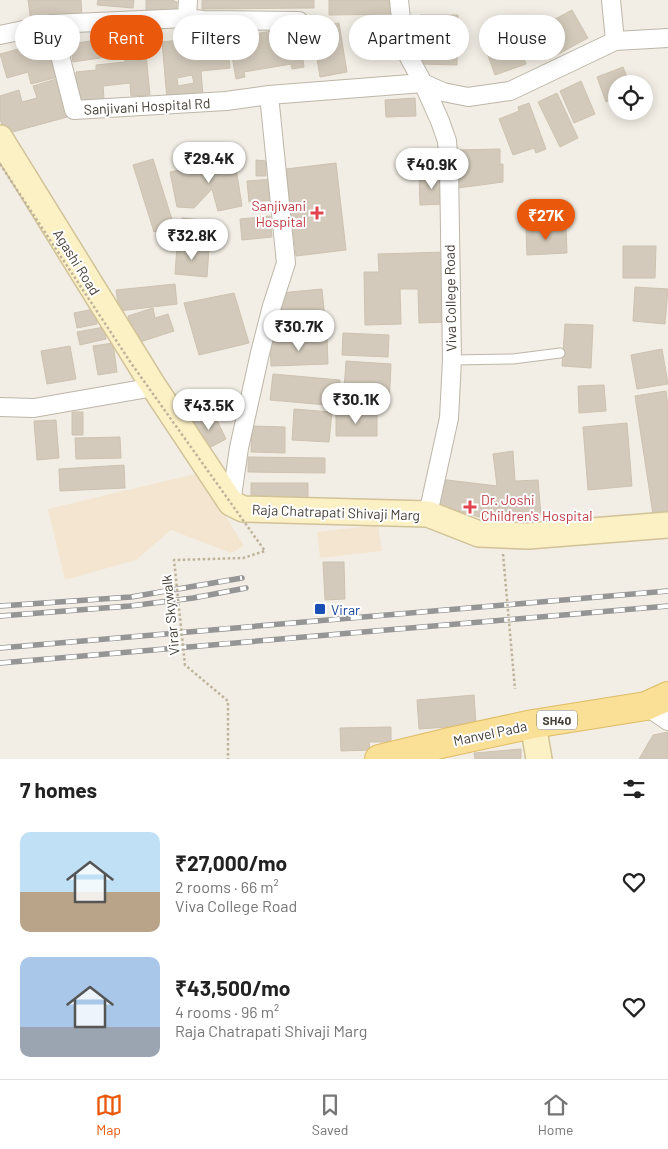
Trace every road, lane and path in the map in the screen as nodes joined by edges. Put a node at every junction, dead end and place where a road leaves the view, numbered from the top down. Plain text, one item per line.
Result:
1 (188, 0) edge
2 (399, 0) edge
3 (611, 0) edge
4 (187, 15) edge
5 (173, 19) edge
6 (80, 23) edge
7 (15, 32) edge
8 (0, 35) edge
9 (668, 38) edge
10 (615, 41) junction
11 (61, 60) edge
12 (423, 83) junction
13 (270, 100) junction
14 (0, 138) edge
15 (0, 164) edge
16 (560, 353) dead end
17 (452, 360) junction
18 (154, 387) junction
19 (0, 407) edge
20 (231, 503) junction
21 (428, 514) junction
22 (668, 525) edge
23 (503, 554) dead end
24 (515, 689) dead end
25 (657, 701) edge
26 (668, 721) edge
27 (533, 724) junction
28 (228, 759) edge
29 (379, 759) edge
30 (539, 759) edge

1 - 4 street
2 - 12 street, Viva College Road
3 - 10 street
5 - 6 street
7 - 8 street
9 - 10 street
10 - 12 street
11 - 13 street, Sanjivani Hospital Rd
12 - 13 street
12 - 17 street, Viva College Road
13 - 20 street
14 - 18 street, Agashi Road
15 - 28 path, Virar Skywalk, bridge
16 - 17 lane
17 - 21 street, Viva College Road
18 - 19 street
18 - 20 street
20 - 21 street, Raja Chatrapati Shivaji Marg
21 - 22 street, Raja Chatrapati Shivaji Marg
23 - 24 path, bridge
25 - 26 street
25 - 27 main road, Manvel Pada / SH40
27 - 29 main road, Manvel Pada / SH40
27 - 30 street

